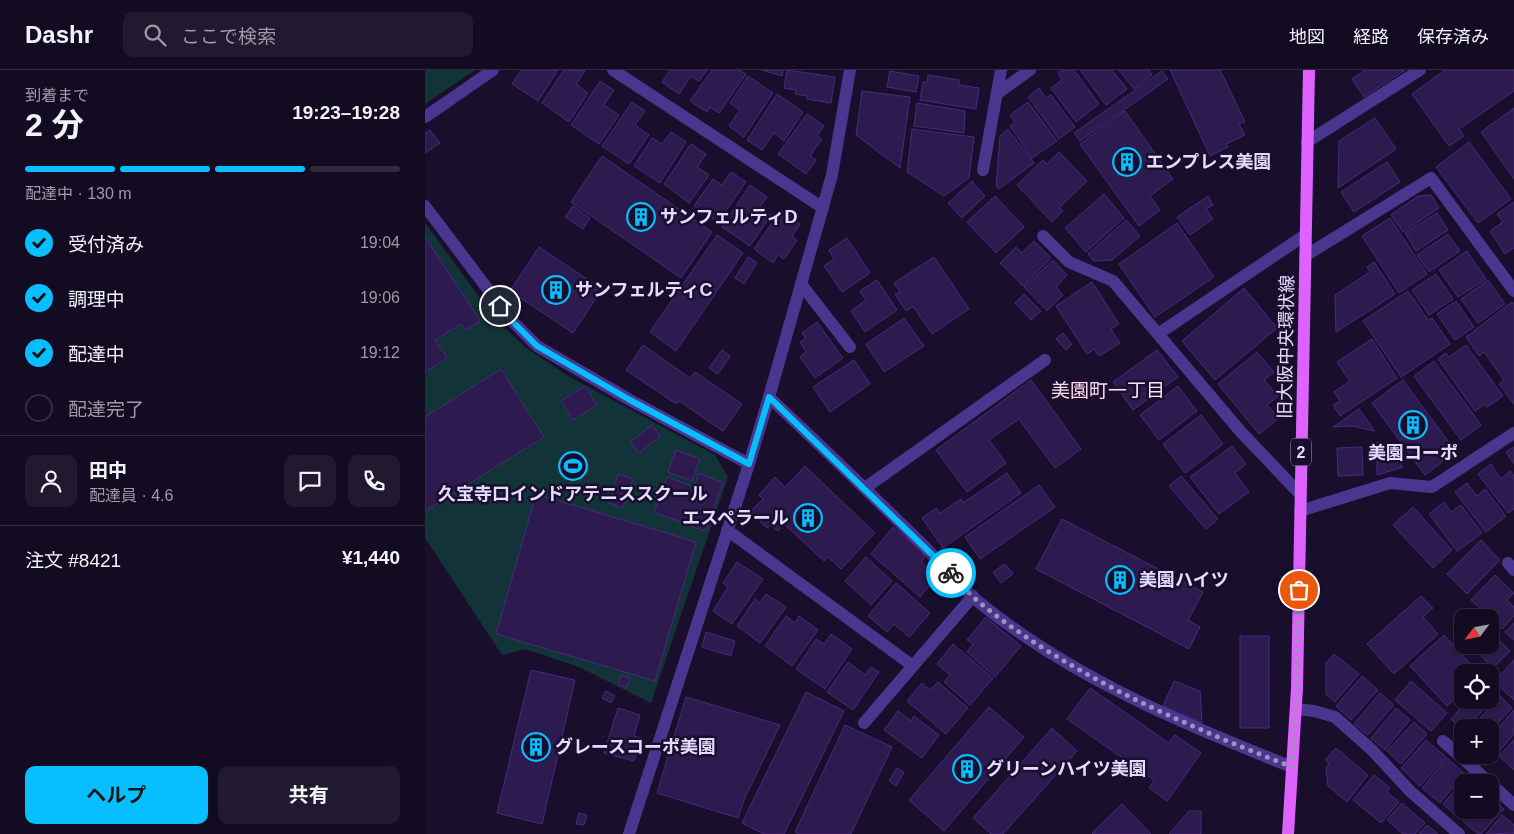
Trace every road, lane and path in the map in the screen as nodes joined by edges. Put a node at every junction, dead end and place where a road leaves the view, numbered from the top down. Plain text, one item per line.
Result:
1 (493, 70) edge
2 (613, 70) edge
3 (850, 70) edge
4 (1001, 70) edge
5 (1029, 70) edge
6 (1309, 70) edge
7 (1420, 70) edge
8 (998, 93) junction
9 (425, 117) edge
10 (1307, 142) junction
11 (983, 170) dead end
12 (425, 206) edge
13 (823, 208) junction
14 (1305, 235) junction
15 (1043, 236) dead end
16 (1305, 256) junction
17 (801, 284) junction
18 (1514, 291) edge
19 (1158, 334) junction
20 (850, 347) dead end
21 (1045, 360) dead end
22 (769, 397) junction
23 (1514, 432) edge
24 (749, 464) junction
25 (865, 488) junction
26 (1300, 494) junction
27 (1300, 511) junction
28 (727, 530) junction
29 (973, 596) junction
30 (913, 666) junction
31 (1296, 709) junction
32 (864, 723) dead end
33 (1443, 741) dead end
34 (1292, 767) junction
35 (1480, 774) edge
36 (1499, 791) edge
37 (1514, 805) edge
38 (629, 834) edge
39 (1288, 834) edge
40 (1459, 834) edge

1 - 9 street
2 - 13 street
3 - 13 street
4 - 8 street
5 - 8 street
6 - 10 main road, 旧大阪中央環状線 / 2
7 - 10 street
8 - 11 street
10 - 14 main road, 旧大阪中央環状線 / 2
12 - 24 street
13 - 17 street
14 - 16 main road, 旧大阪中央環状線 / 2
14 - 19 street
15 - 19 street
16 - 18 street
16 - 26 main road, 旧大阪中央環状線 / 2
17 - 20 street
17 - 22 street
19 - 26 street
21 - 25 street
22 - 24 street
22 - 25 street
23 - 27 street
24 - 28 street
25 - 29 street
26 - 27 main road, 旧大阪中央環状線 / 2
27 - 31 main road, 旧大阪中央環状線 / 2
28 - 30 street
28 - 38 street
29 - 30 street
29 - 34 street
30 - 32 street
31 - 34 main road, 旧大阪中央環状線 / 2
31 - 40 street
33 - 35 street
34 - 39 main road, 旧大阪中央環状線 / 2
36 - 37 street

